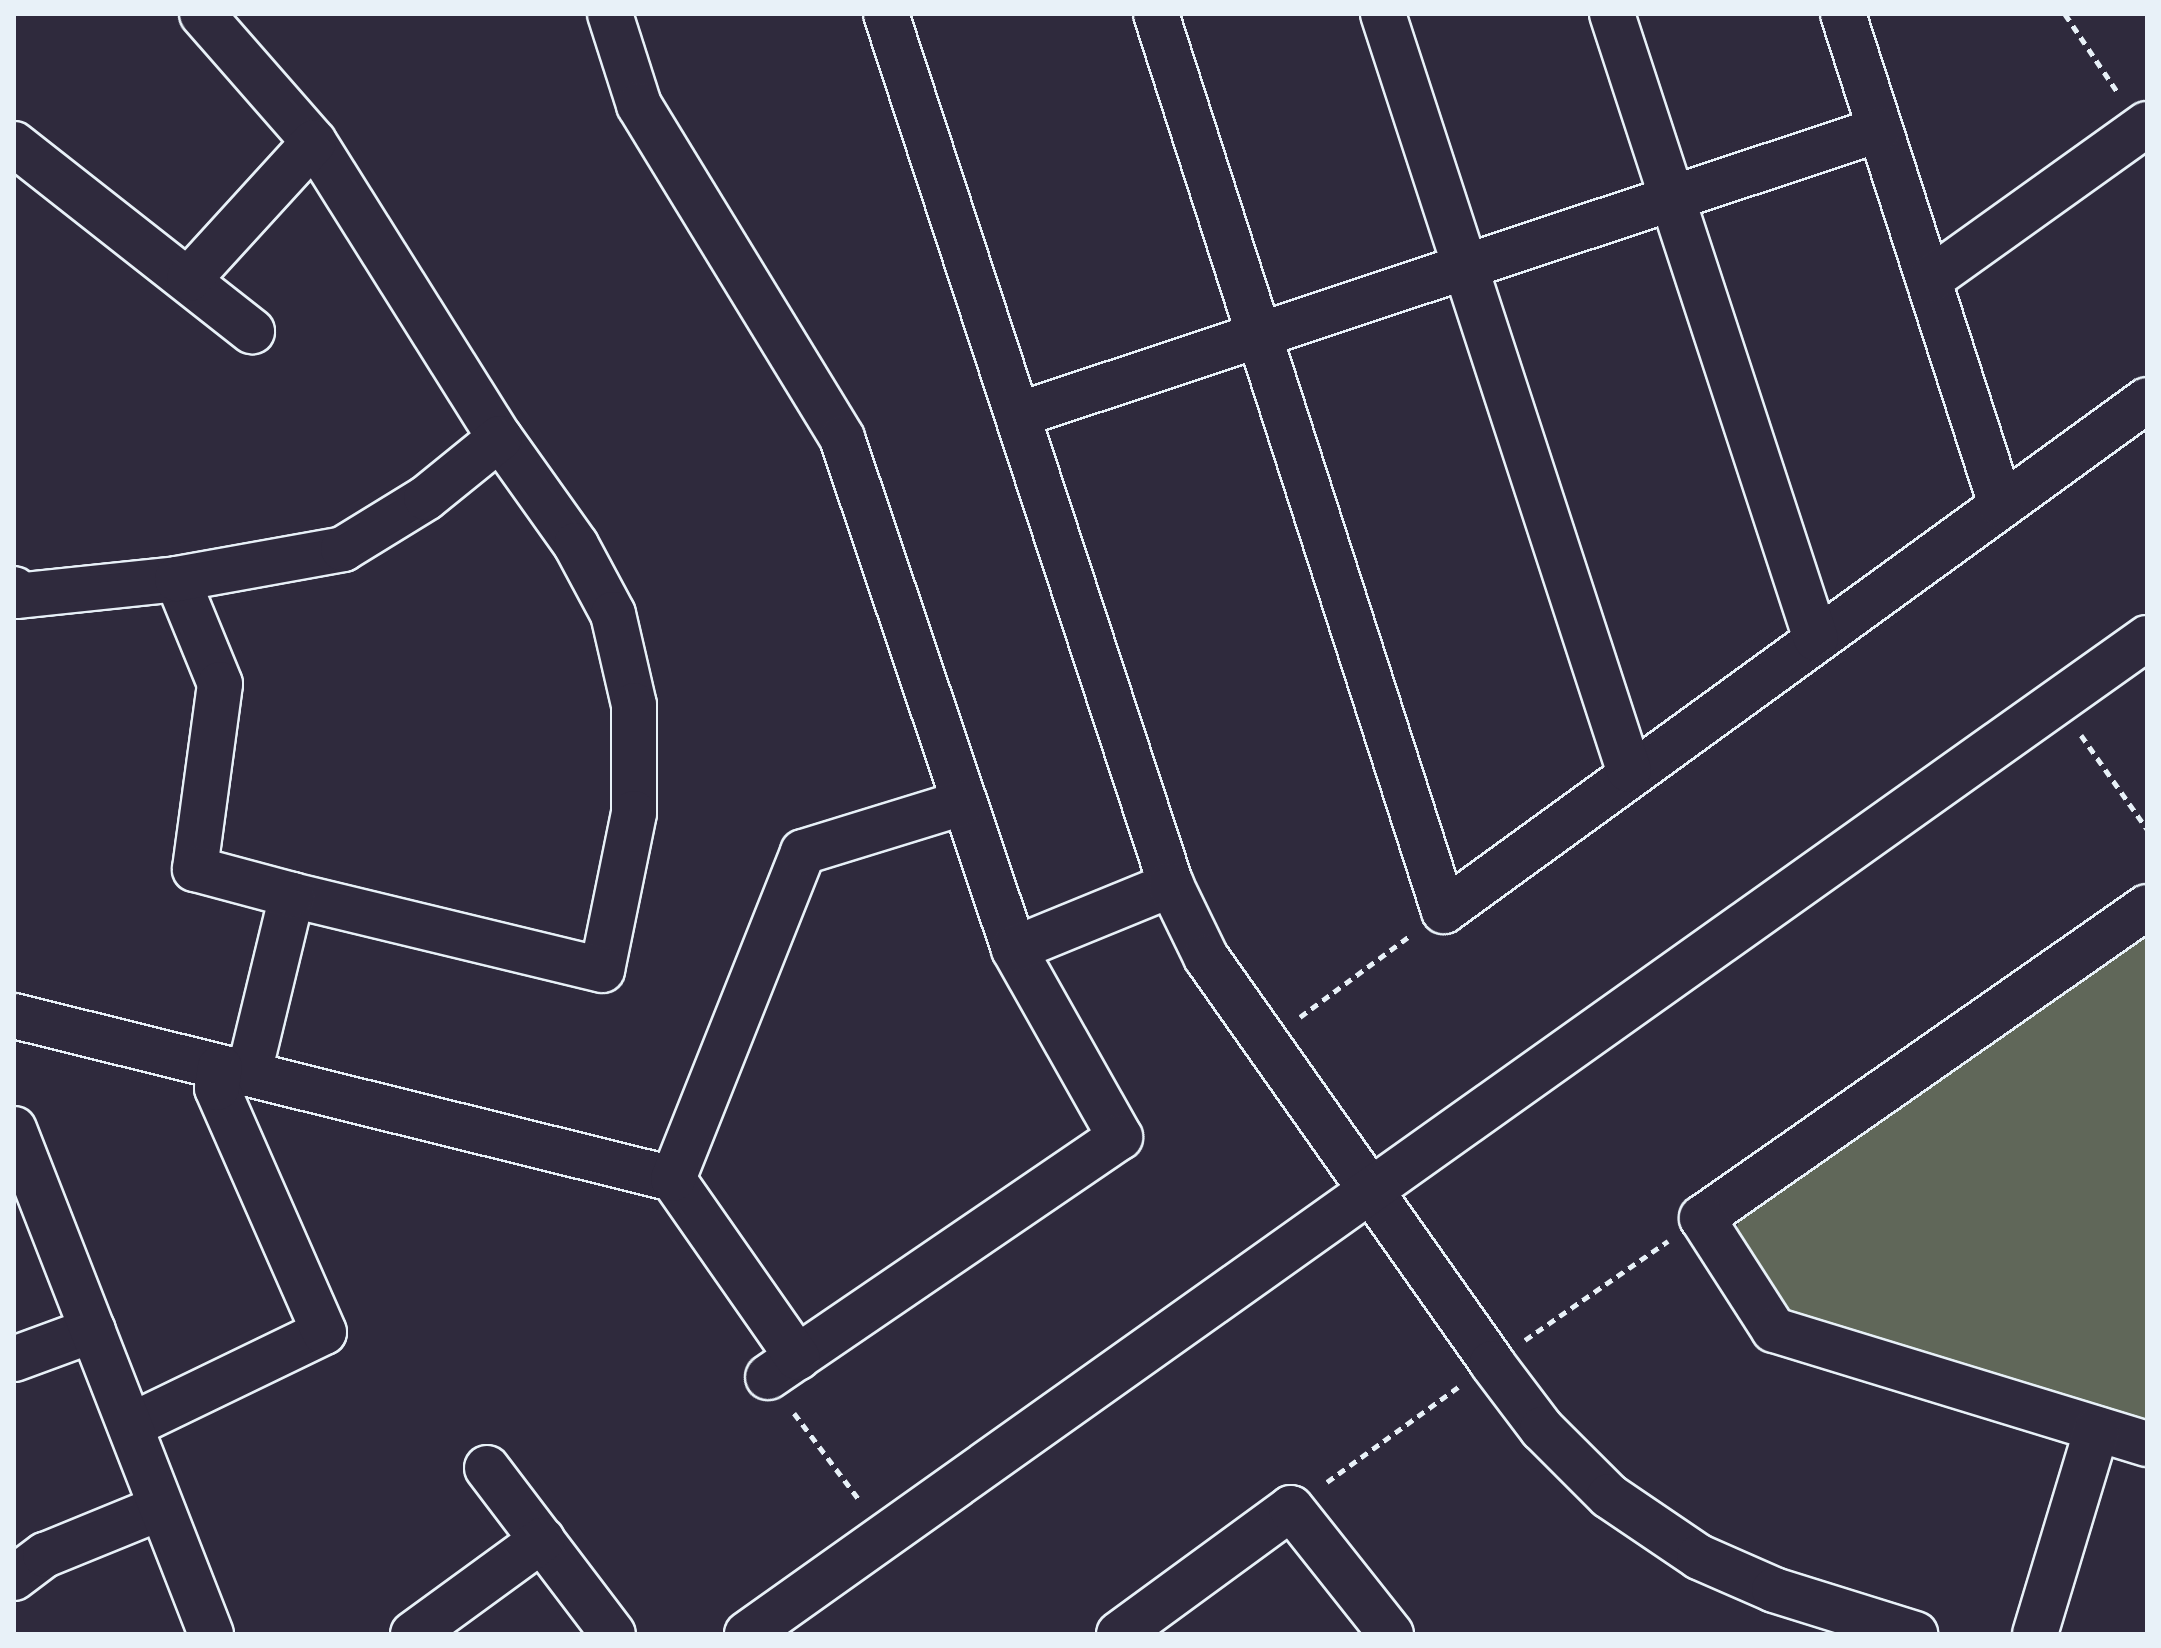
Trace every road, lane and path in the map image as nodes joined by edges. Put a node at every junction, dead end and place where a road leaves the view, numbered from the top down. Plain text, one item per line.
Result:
1 (202, 14) edge
2 (610, 14) edge
3 (886, 14) edge
4 (1156, 14) edge
5 (1383, 14) edge
6 (1612, 14) edge
7 (1843, 14) edge
8 (2065, 14) edge
9 (2145, 126) edge
10 (1878, 130) junction
11 (314, 142) junction
12 (14, 144) edge
13 (1673, 202) junction
14 (1463, 268) junction
15 (189, 279) junction
16 (1929, 280) junction
17 (252, 331) dead end
18 (1258, 337) junction
19 (2147, 400) edge
20 (1018, 415) junction
21 (500, 438) junction
22 (2001, 505) junction
23 (177, 579) junction
24 (14, 589) edge
25 (2147, 638) edge
26 (1816, 639) junction
27 (2058, 701) junction
28 (1629, 770) junction
29 (962, 803) junction
30 (2147, 829) edge
31 (1171, 885) junction
32 (292, 895) junction
33 (2147, 907) edge
34 (1444, 911) junction
35 (1014, 949) junction
36 (14, 1016) edge
37 (1265, 1043) junction
38 (234, 1070) junction
39 (17, 1145) edge
40 (673, 1179) junction
41 (1368, 1190) junction
42 (1702, 1218) junction
43 (93, 1330) junction
44 (14, 1359) edge
45 (1492, 1363) junction
46 (783, 1368) junction
47 (132, 1425) junction
48 (2097, 1429) junction
49 (2147, 1444) edge
50 (487, 1468) dead end
51 (160, 1508) junction
52 (1291, 1508) junction
53 (887, 1537) junction
54 (542, 1540) junction
55 (14, 1578) edge
56 (211, 1634) edge
57 (413, 1634) edge
58 (613, 1634) edge
59 (747, 1634) edge
60 (1119, 1634) edge
61 (1391, 1634) edge
62 (1915, 1634) edge
63 (2035, 1634) edge

1 - 11 street
2 - 29 street
3 - 20 street
4 - 18 street
5 - 14 street
6 - 13 street
7 - 10 street
8 - 9 path
9 - 16 street
10 - 13 street
10 - 16 street
11 - 15 street
11 - 21 street
12 - 15 street
13 - 14 street
13 - 26 street
14 - 18 street
14 - 28 street
15 - 17 street
16 - 22 street
18 - 20 street
18 - 34 street
19 - 22 street
20 - 31 street
21 - 23 street
21 - 32 street
22 - 26 street
23 - 24 street
23 - 32 street
25 - 27 street
26 - 28 street
27 - 30 path
27 - 41 street
28 - 34 street
29 - 35 street
29 - 40 street
31 - 35 street
31 - 37 street
32 - 38 street
33 - 42 street
34 - 37 path
35 - 46 street
36 - 38 street
37 - 41 street
38 - 40 street
38 - 47 street
39 - 43 street
40 - 46 street
41 - 45 street
41 - 53 street
42 - 45 path
42 - 48 street
43 - 44 street
43 - 47 street
45 - 52 path
45 - 62 street
46 - 53 path
47 - 51 street
48 - 49 street
48 - 63 street
50 - 54 street
51 - 55 street
51 - 56 street
52 - 60 street
52 - 61 street
53 - 59 street
54 - 57 street
54 - 58 street

